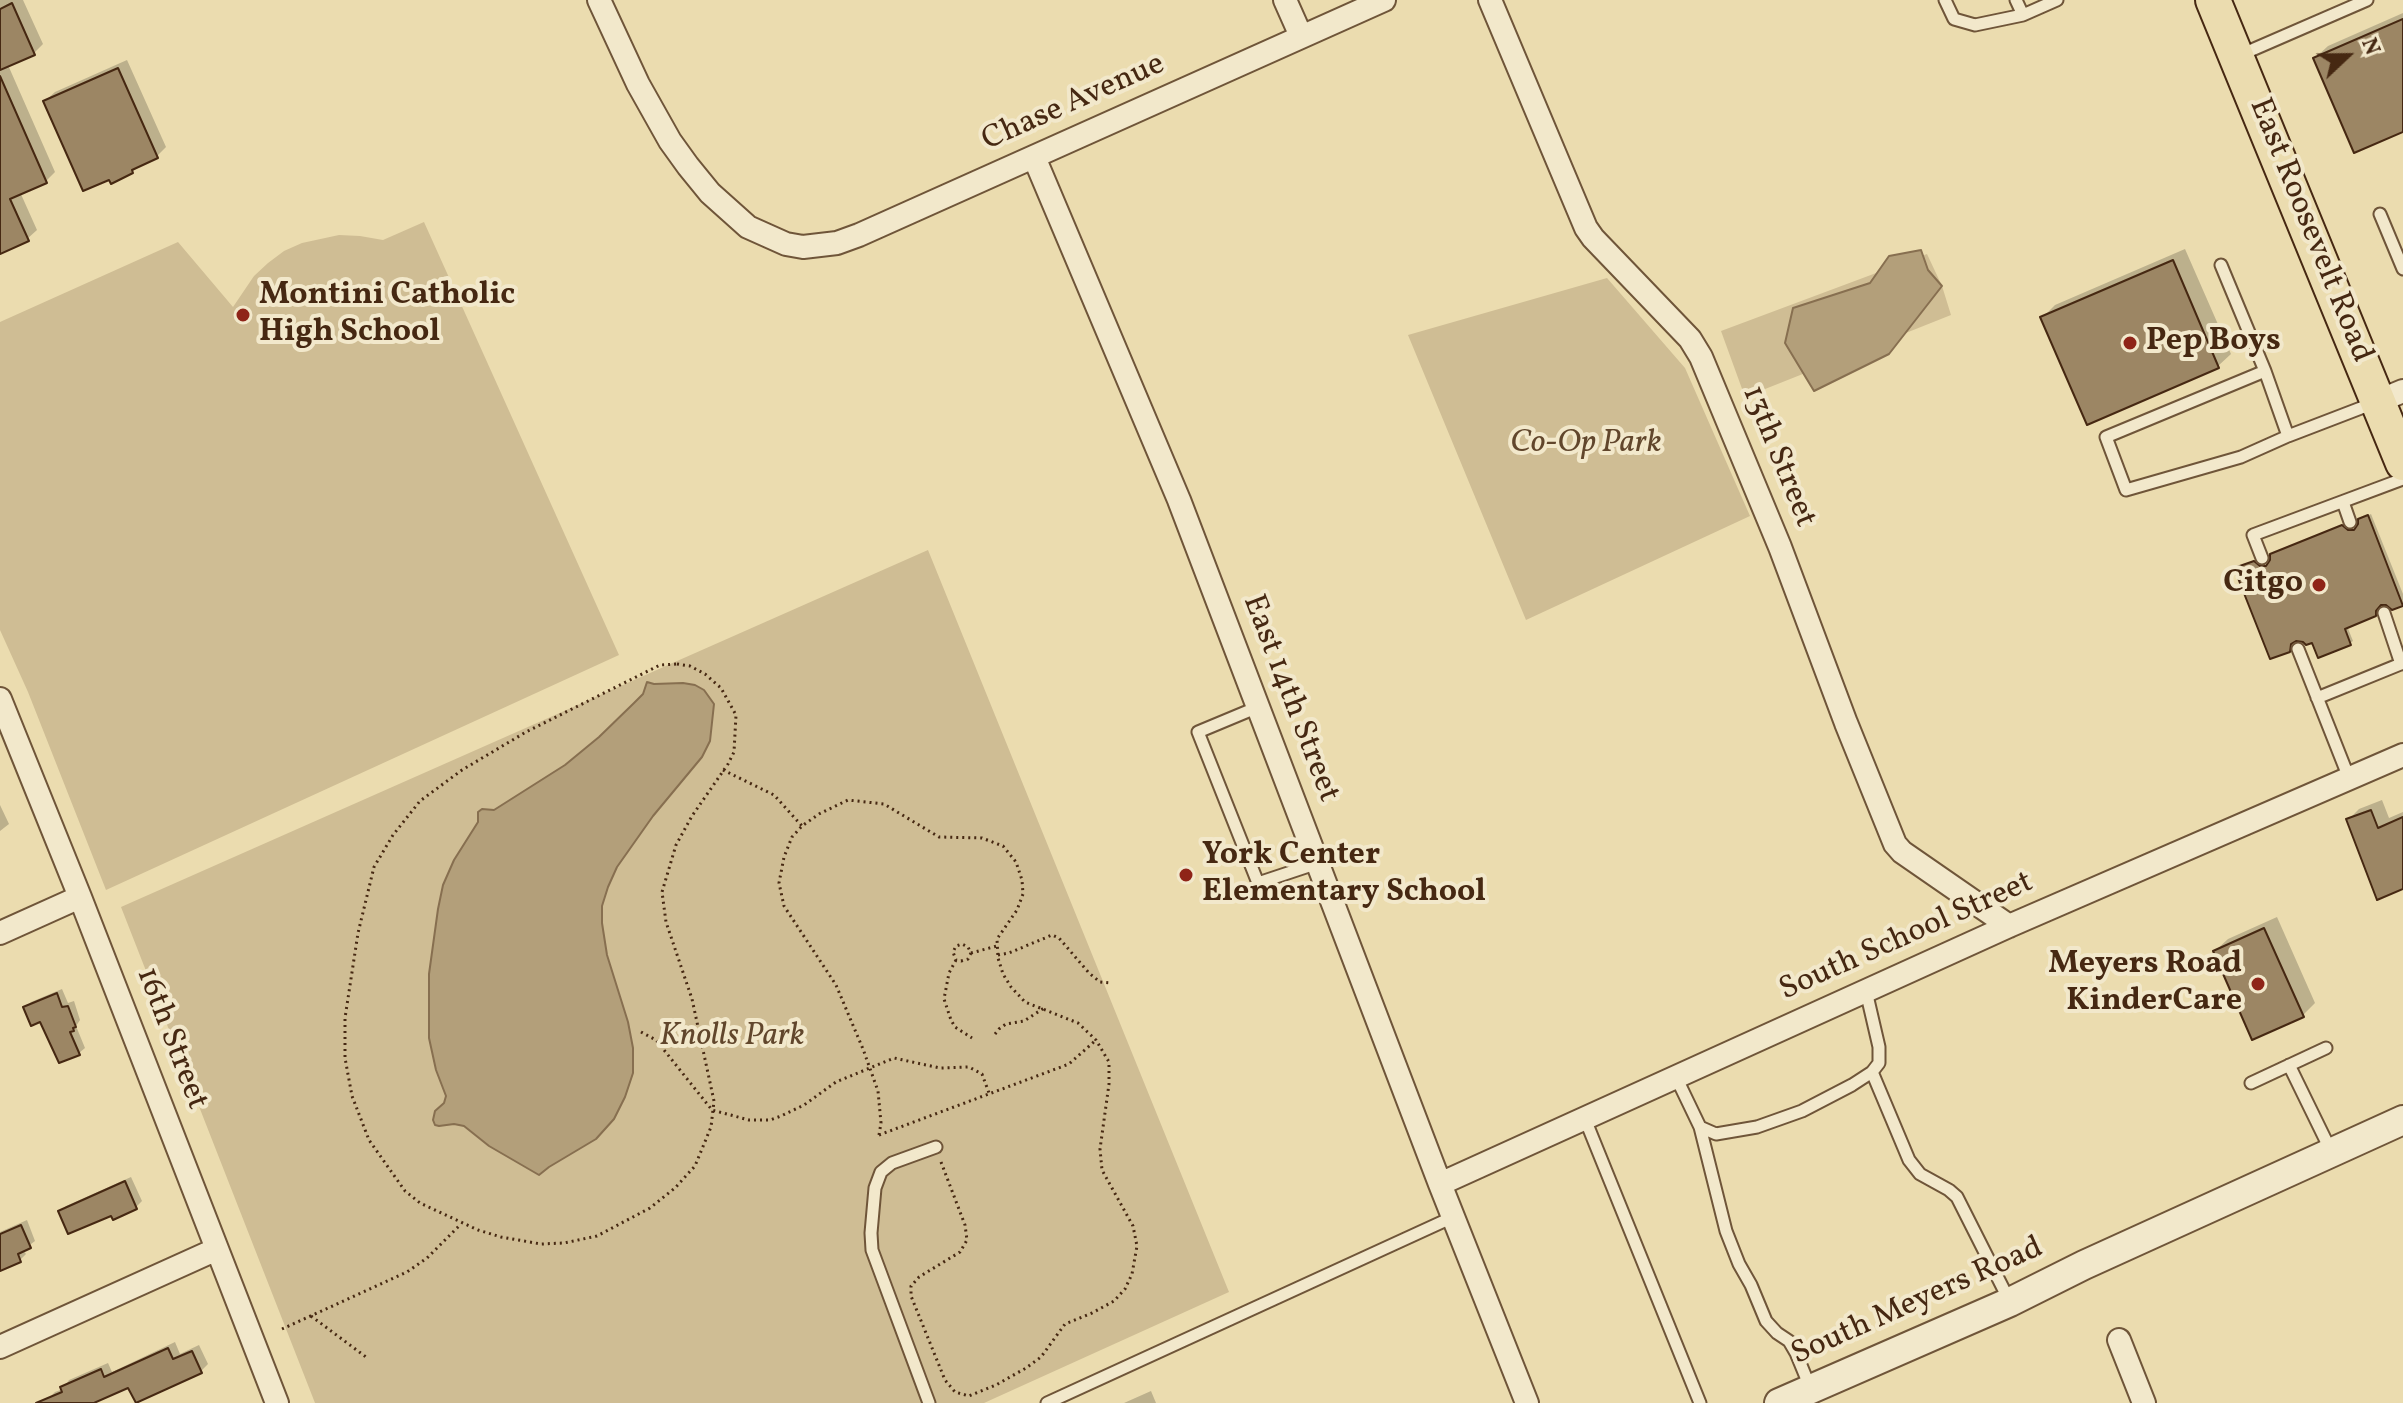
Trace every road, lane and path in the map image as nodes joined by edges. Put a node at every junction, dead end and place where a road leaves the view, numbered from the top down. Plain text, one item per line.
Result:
1 (599, 0) edge
2 (1285, 0) edge
3 (1384, 0) edge
4 (1490, 0) edge
5 (1945, 0) edge
6 (2016, 0) edge
7 (2057, 0) edge
8 (2213, 0) edge
9 (2367, 0) edge
10 (2023, 15) junction
11 (1301, 36) junction
12 (2237, 56) junction
13 (1034, 157) junction
14 (2380, 214) dead end
15 (2221, 265) dead end
16 (2403, 269) edge
17 (2265, 371) junction
18 (2391, 396) edge
19 (2288, 436) junction
20 (2403, 463) edge
21 (2403, 479) edge
22 (2343, 502) junction
23 (2350, 522) dead end
24 (2262, 558) dead end
25 (2384, 613) dead end
26 (2298, 649) dead end
27 (2402, 663) edge
28 (2317, 698) junction
29 (0, 699) edge
30 (1258, 707) junction
31 (2403, 755) edge
32 (723, 770) junction
33 (2349, 778) junction
34 (802, 826) junction
35 (1318, 863) junction
36 (80, 897) junction
37 (2009, 926) junction
38 (0, 933) edge
39 (997, 946) junction
40 (971, 953) junction
41 (998, 955) junction
42 (956, 960) junction
43 (1111, 983) dead end
44 (1866, 991) junction
45 (1044, 1008) junction
46 (641, 1032) dead end
47 (995, 1034) dead end
48 (972, 1038) dead end
49 (1096, 1040) junction
50 (2326, 1048) dead end
51 (2289, 1065) junction
52 (869, 1066) junction
53 (1872, 1072) junction
54 (1676, 1077) junction
55 (2251, 1083) dead end
56 (989, 1093) junction
57 (712, 1110) junction
58 (1585, 1119) junction
59 (2403, 1120) edge
60 (1700, 1127) junction
61 (936, 1147) joint
62 (2332, 1153) junction
63 (1440, 1184) junction
64 (1453, 1217) junction
65 (461, 1224) junction
66 (217, 1249) junction
67 (2010, 1302) junction
68 (311, 1316) junction
69 (282, 1329) dead end
70 (2119, 1340) dead end
71 (0, 1347) edge
72 (366, 1357) dead end
73 (1811, 1389) junction
74 (277, 1403) edge
75 (929, 1403) edge
76 (1047, 1403) edge
77 (1527, 1403) edge
78 (1700, 1403) edge
79 (1779, 1403) edge
80 (2144, 1403) edge

1 - 13 street, Chase Avenue
2 - 11 street
3 - 11 street, Chase Avenue
4 - 37 street, 13th Street
5 - 10 lane
6 - 10 lane
7 - 10 lane
8 - 12 main road, East Roosevelt Road
9 - 12 lane
11 - 13 street, Chase Avenue
12 - 18 main road, East Roosevelt Road
13 - 30 street, East 14th Street
14 - 16 lane
15 - 17 lane
17 - 19 lane
17 - 19 lane
18 - 19 lane
18 - 20 main road, East Roosevelt Road
21 - 22 lane
22 - 23 lane
22 - 24 lane
25 - 27 lane
26 - 28 lane
27 - 28 lane
28 - 33 lane
29 - 36 street, 16th Street
30 - 35 street, East 14th Street
30 - 35 lane
31 - 33 street, South School Street
32 - 34 path
32 - 57 path
32 - 65 path
33 - 37 street, South School Street
34 - 39 path
34 - 52 path
35 - 63 street, East 14th Street
36 - 38 street
36 - 66 street, 16th Street
37 - 44 street, South School Street
39 - 40 path
39 - 41 path
40 - 42 path
40 - 42 path
41 - 43 path
41 - 45 path
42 - 48 path
44 - 53 lane
44 - 54 street, South School Street
45 - 47 path
45 - 49 path
46 - 57 path
49 - 56 path
49 - 61 path
50 - 51 lane
51 - 55 lane
51 - 62 lane
52 - 56 path
52 - 56 path
52 - 57 path
53 - 60 lane
53 - 67 lane
54 - 58 street, South School Street
54 - 60 lane
57 - 65 path
58 - 63 street, South School Street
58 - 78 lane
59 - 62 street, South Meyers Road
60 - 73 lane
61 - 75 lane
62 - 67 street, South Meyers Road
63 - 64 street, East 14th Street
64 - 76 lane
64 - 77 street, East 14th Street
65 - 68 path
66 - 71 street
66 - 74 street, 16th Street
67 - 73 street, South Meyers Road
68 - 69 path
68 - 72 path
70 - 80 street
73 - 79 street, South Meyers Road

